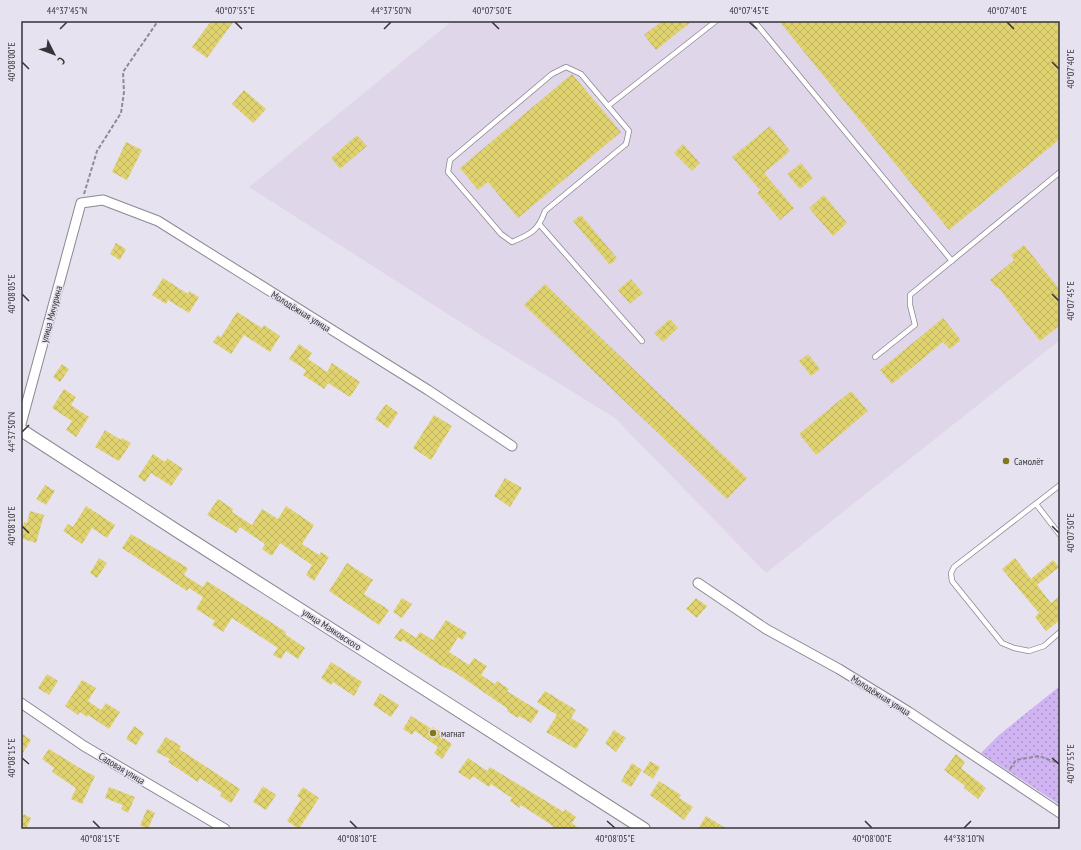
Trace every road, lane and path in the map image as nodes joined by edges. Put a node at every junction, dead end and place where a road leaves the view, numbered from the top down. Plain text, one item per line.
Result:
1 (158, 21) edge
2 (716, 21) edge
3 (754, 21) edge
4 (608, 106) junction
5 (1060, 172) edge
6 (81, 203) junction
7 (540, 225) junction
8 (952, 261) junction
9 (642, 341) dead end
10 (875, 358) dead end
11 (21, 424) edge
12 (21, 430) edge
13 (512, 446) dead end
14 (1060, 485) edge
15 (1036, 504) junction
16 (1060, 535) edge
17 (698, 583) dead end
18 (1060, 632) edge
19 (21, 703) edge
20 (1060, 764) edge
21 (1005, 776) junction
22 (1060, 813) edge
23 (225, 829) edge
24 (644, 829) edge

1 - 6 path
2 - 4 lane
3 - 8 lane
4 - 7 lane
4 - 7 lane
5 - 8 lane
6 - 11 street, улица Мичурина
6 - 13 street, Молодёжная улица
7 - 9 lane
8 - 10 lane
12 - 24 street, улица Маяковского
14 - 15 lane
15 - 16 lane
15 - 18 lane
17 - 21 street, Молодёжная улица
19 - 23 street, Садовая улица
20 - 21 path
21 - 22 street, Молодёжная улица

